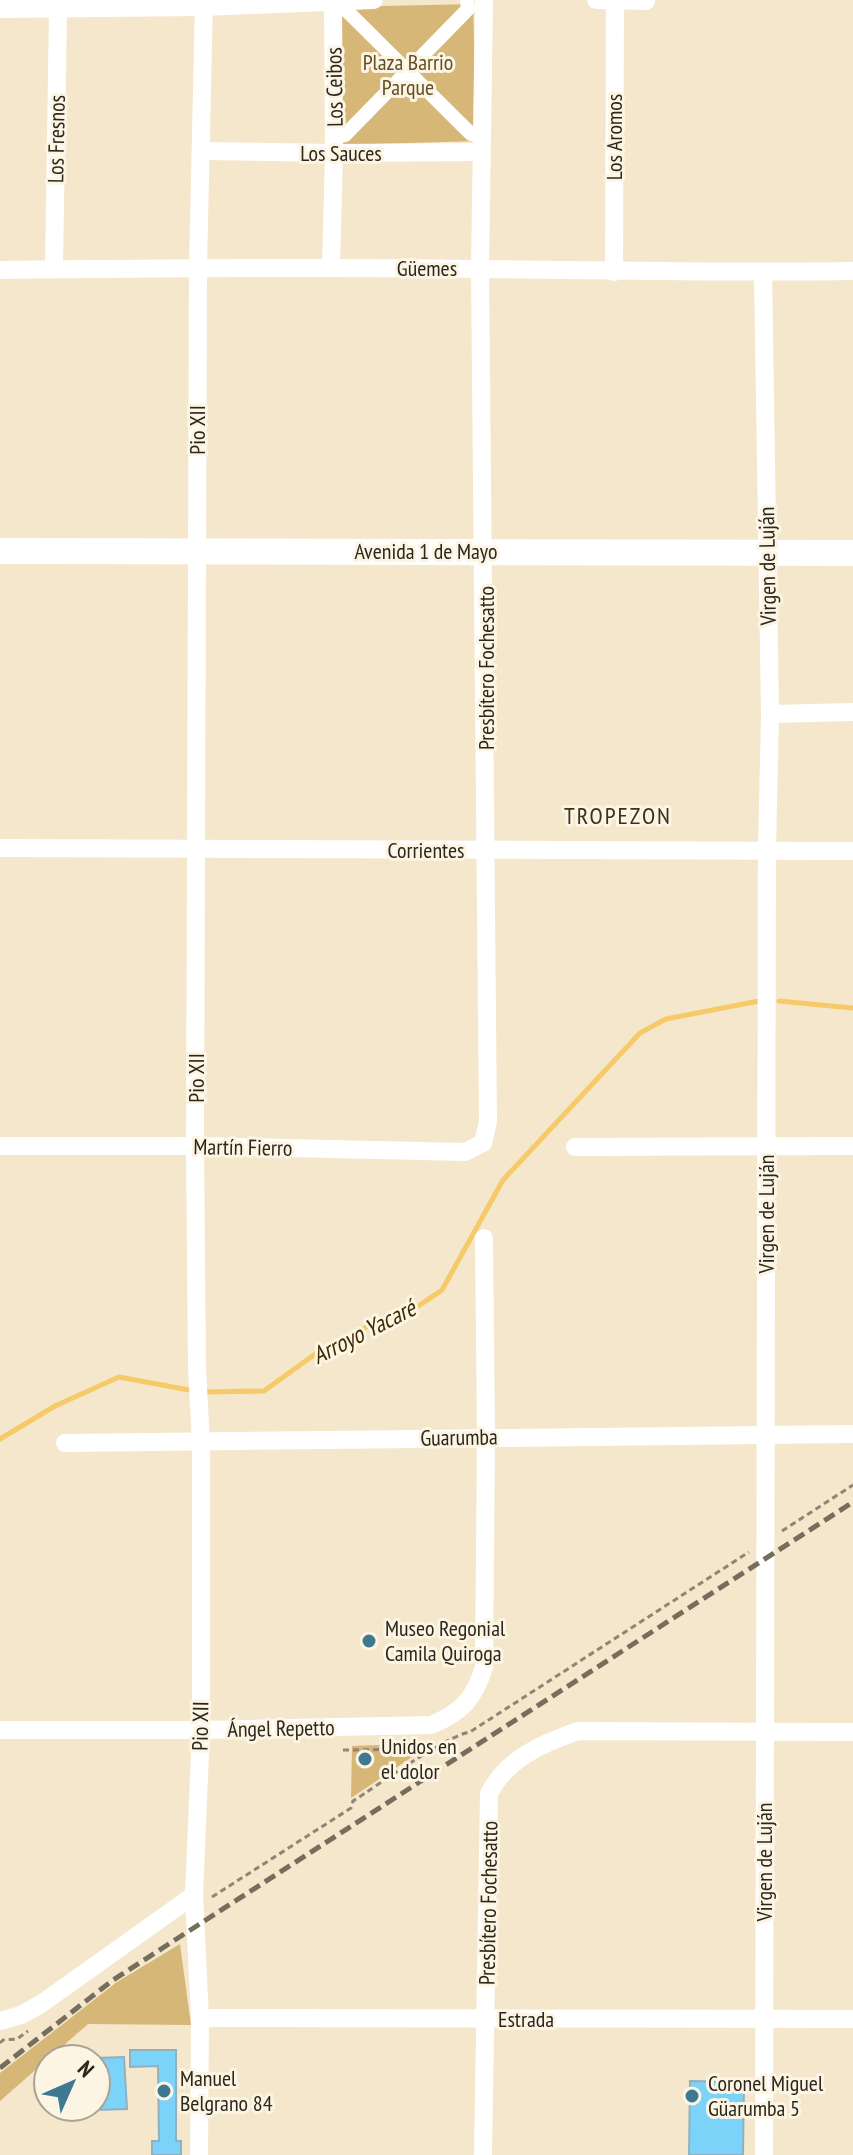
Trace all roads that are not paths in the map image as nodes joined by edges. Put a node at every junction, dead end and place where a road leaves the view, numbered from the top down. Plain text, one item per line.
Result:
1 (374, 0) edge
2 (467, 0) edge
3 (484, 0) edge
4 (596, 0) edge
5 (339, 1) edge
6 (615, 1) edge
7 (646, 1) edge
8 (204, 3) edge
9 (0, 9) edge
10 (58, 9) junction
11 (407, 69) junction
12 (481, 143) junction
13 (334, 145) junction
14 (202, 151) junction
15 (198, 267) junction
16 (331, 268) junction
17 (54, 269) junction
18 (480, 269) junction
19 (0, 270) edge
20 (853, 271) edge
21 (614, 272) junction
22 (763, 273) junction
23 (197, 549) junction
24 (0, 551) edge
25 (485, 552) junction
26 (767, 553) junction
27 (853, 553) edge
28 (853, 712) edge
29 (770, 714) junction
30 (0, 848) edge
31 (197, 850) junction
32 (487, 850) junction
33 (767, 850) junction
34 (853, 851) edge
35 (483, 1143) joint
36 (0, 1146) edge
37 (195, 1146) junction
38 (766, 1146) junction
39 (853, 1146) edge
40 (575, 1147) dead end
41 (484, 1238) dead end
42 (853, 1434) edge
43 (486, 1436) junction
44 (765, 1436) junction
45 (201, 1441) junction
46 (65, 1443) dead end
47 (0, 1730) edge
48 (201, 1730) junction
49 (764, 1732) junction
50 (853, 1732) edge
51 (194, 1902) junction
52 (200, 2018) junction
53 (487, 2019) junction
54 (764, 2019) junction
55 (853, 2019) edge
56 (1, 2036) edge
57 (199, 2155) edge
58 (483, 2155) edge
59 (764, 2155) edge

1 - 5 street
2 - 11 street
3 - 12 street, Presbítero Fochesatto
4 - 6 street
5 - 8 street
5 - 11 street
5 - 13 street, Los Ceibos
6 - 7 street
6 - 21 street, Los Aromos
8 - 10 street
8 - 14 street, Pio XII
9 - 10 street
10 - 17 street, Los Fresnos
11 - 12 street
11 - 13 street
12 - 13 street, Los Sauces
12 - 18 street, Presbítero Fochesatto
13 - 14 street, Los Sauces
13 - 16 street, Los Ceibos
14 - 15 street, Pio XII
15 - 16 street, Güemes
15 - 17 street, Güemes
15 - 23 street, Pio XII
16 - 18 street, Güemes
17 - 19 street, Güemes
18 - 21 street, Güemes
18 - 25 street, Presbítero Fochesatto
20 - 22 street, Güemes
21 - 22 street, Güemes
22 - 26 street, Virgen de Luján
23 - 24 main road, Avenida 1 de Mayo
23 - 25 main road, Avenida 1 de Mayo
23 - 31 street, Pio XII
25 - 26 main road, Avenida 1 de Mayo
25 - 32 street, Presbítero Fochesatto
26 - 27 main road, Avenida 1 de Mayo
26 - 29 street, Virgen de Luján
28 - 29 street
29 - 33 street, Virgen de Luján
30 - 31 street, Corrientes
31 - 32 street, Corrientes
31 - 37 street, Pio XII
32 - 33 street, Corrientes
32 - 35 street, Presbítero Fochesatto
33 - 34 street, Corrientes
33 - 38 street, Virgen de Luján
35 - 37 street, Martín Fierro
36 - 37 street, Martín Fierro
37 - 45 street, Pio XII
38 - 39 street
38 - 40 street
38 - 44 street, Virgen de Luján
41 - 43 street
42 - 44 street, Guarumba
43 - 44 street, Guarumba
43 - 45 street, Guarumba
43 - 48 street, Ángel Repetto
44 - 49 street, Virgen de Luján
45 - 46 street, Guarumba
45 - 48 street, Pio XII
47 - 48 street, Ángel Repetto
48 - 51 street, Pio XII
49 - 50 street
49 - 53 street, Presbítero Fochesatto
49 - 54 street, Virgen de Luján
51 - 52 street, Pio XII
51 - 56 street
52 - 53 street, Estrada
52 - 57 street, Pio XII
53 - 54 street, Estrada
53 - 58 street, Presbítero Fochesatto
54 - 55 street, Estrada
54 - 59 street, Virgen de Luján

